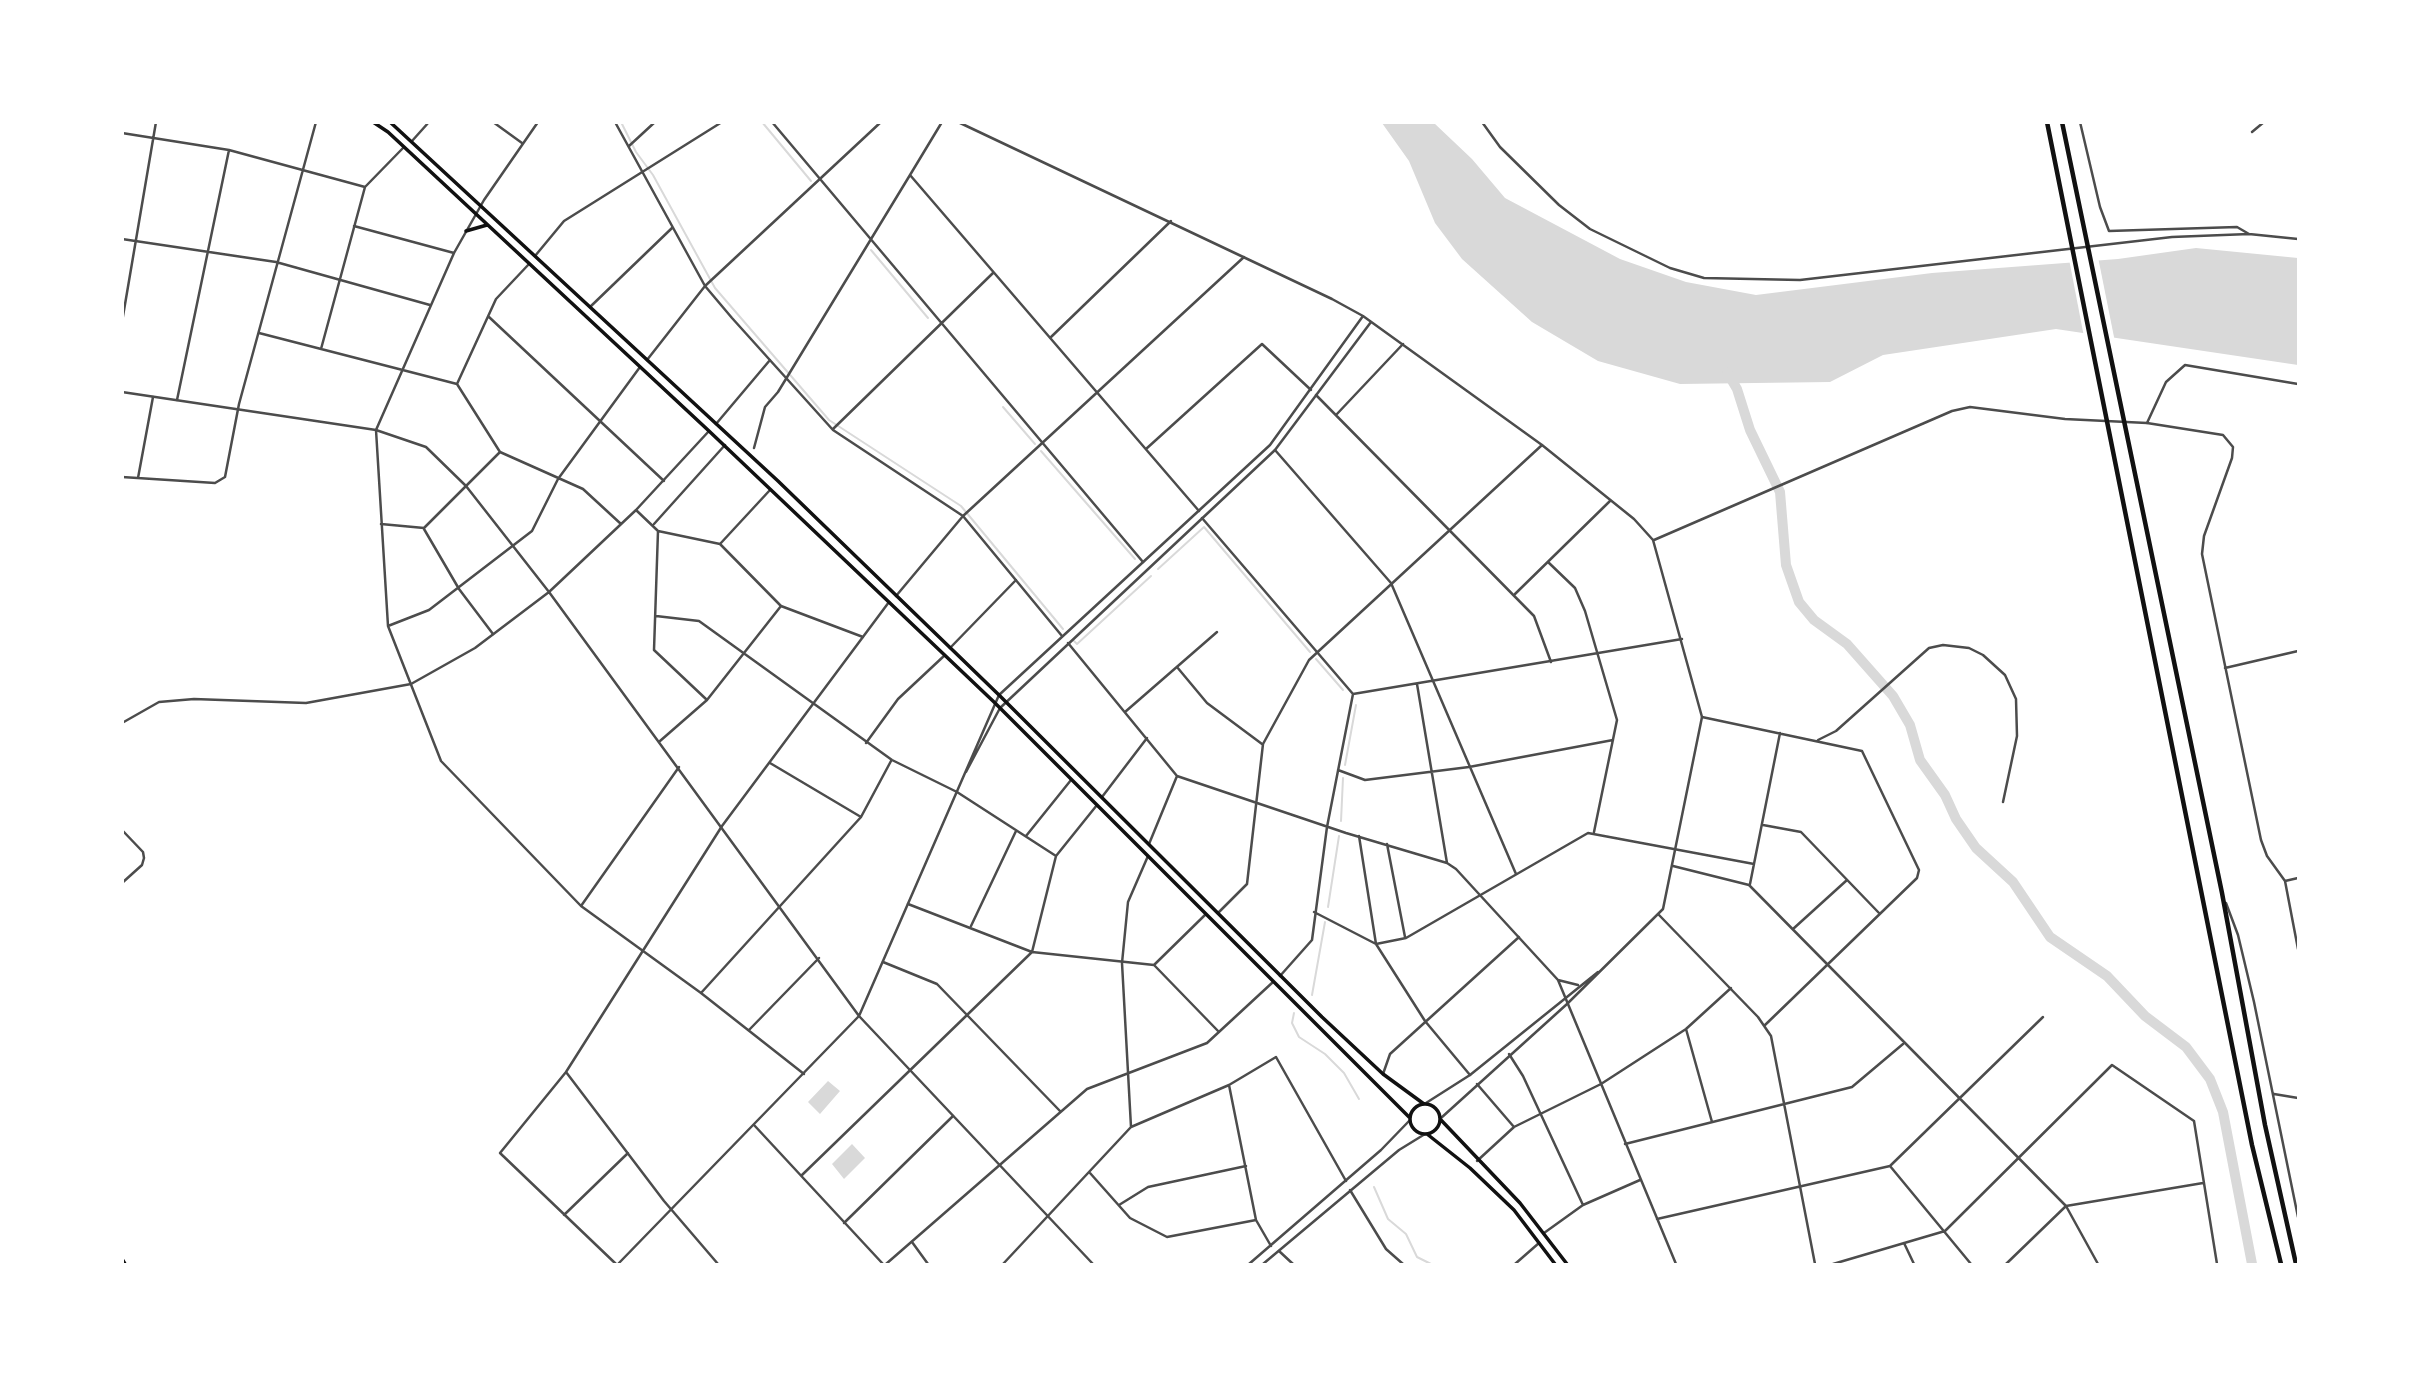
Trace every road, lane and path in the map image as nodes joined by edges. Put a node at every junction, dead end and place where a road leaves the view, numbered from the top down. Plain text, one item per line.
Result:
1 (156, 122) edge
2 (316, 122) edge
3 (373, 122) edge
4 (429, 122) edge
5 (493, 122) edge
6 (538, 122) edge
7 (615, 122) edge
8 (655, 122) edge
9 (722, 122) edge
10 (772, 122) edge
11 (881, 122) edge
12 (942, 122) edge
13 (958, 122) edge
14 (1482, 122) edge
15 (2047, 122) edge
16 (2062, 122) edge
17 (2080, 122) edge
18 (2263, 122) edge
19 (394, 123) edge
20 (2252, 132) dead end
21 (122, 133) edge
22 (153, 137) junction
23 (412, 141) junction
24 (522, 144) junction
25 (404, 147) junction
26 (628, 147) junction
27 (229, 150) junction
28 (302, 170) junction
29 (643, 172) junction
30 (910, 174) junction
31 (819, 180) junction
32 (365, 187) junction
33 (481, 205) junction
34 (475, 214) junction
35 (1171, 222) junction
36 (488, 225) junction
37 (354, 226) junction
38 (673, 228) junction
39 (466, 231) junction
40 (2249, 234) junction
41 (122, 239) edge
42 (2298, 239) edge
43 (136, 240) junction
44 (872, 240) junction
45 (206, 251) junction
46 (454, 253) junction
47 (535, 256) junction
48 (1244, 257) junction
49 (276, 262) junction
50 (529, 264) junction
51 (993, 273) junction
52 (341, 278) junction
53 (706, 284) junction
54 (430, 305) junction
55 (590, 307) junction
56 (1363, 316) junction
57 (489, 317) junction
58 (122, 322) edge
59 (1371, 322) junction
60 (941, 323) junction
61 (259, 333) junction
62 (1050, 338) junction
63 (1403, 344) junction
64 (321, 351) junction
65 (647, 360) junction
66 (770, 360) junction
67 (640, 367) junction
68 (403, 371) junction
69 (786, 376) junction
70 (457, 384) junction
71 (2298, 384) edge
72 (1311, 390) junction
73 (122, 392) edge
74 (1097, 392) junction
75 (1316, 395) junction
76 (153, 397) junction
77 (177, 400) junction
78 (237, 409) junction
79 (1336, 415) junction
80 (599, 420) junction
81 (2147, 423) junction
82 (716, 424) junction
83 (833, 429) junction
84 (376, 430) junction
85 (709, 431) junction
86 (1043, 443) junction
87 (1270, 444) junction
88 (1542, 444) junction
89 (725, 445) junction
90 (754, 448) dead end
91 (1146, 449) junction
92 (1275, 450) junction
93 (500, 452) junction
94 (122, 477) edge
95 (138, 478) junction
96 (558, 479) junction
97 (664, 481) junction
98 (466, 486) junction
99 (771, 489) junction
100 (1610, 501) junction
101 (636, 510) junction
102 (1199, 511) junction
103 (963, 516) junction
104 (1202, 518) junction
105 (380, 524) junction
106 (621, 524) junction
107 (653, 524) junction
108 (424, 528) junction
109 (658, 531) junction
110 (1448, 531) junction
111 (1653, 540) junction
112 (720, 544) junction
113 (513, 547) junction
114 (1143, 562) junction
115 (1548, 562) junction
116 (1016, 580) junction
117 (1391, 583) junction
118 (459, 589) junction
119 (549, 592) junction
120 (1514, 595) junction
121 (896, 596) junction
122 (889, 602) junction
123 (781, 606) junction
124 (656, 617) junction
125 (388, 626) junction
126 (1217, 632) dead end
127 (494, 634) junction
128 (1062, 636) junction
129 (863, 637) junction
130 (1682, 639) junction
131 (1068, 643) junction
132 (950, 648) junction
133 (2298, 652) edge
134 (1316, 653) junction
135 (744, 654) junction
136 (1599, 654) junction
137 (945, 655) junction
138 (1552, 662) junction
139 (1177, 667) junction
140 (2225, 668) junction
141 (1433, 681) junction
142 (411, 684) junction
143 (1418, 684) junction
144 (1353, 694) junction
145 (999, 695) junction
146 (707, 700) junction
147 (995, 702) junction
148 (1006, 702) junction
149 (812, 705) junction
150 (1000, 708) junction
151 (1125, 712) junction
152 (1702, 717) junction
153 (122, 723) edge
154 (1780, 733) junction
155 (1147, 738) junction
156 (1613, 740) junction
157 (1818, 740) junction
158 (660, 741) junction
159 (866, 743) junction
160 (1264, 744) junction
161 (892, 760) junction
162 (769, 763) junction
163 (679, 767) junction
164 (1469, 767) junction
165 (1338, 770) junction
166 (1432, 772) junction
167 (1177, 776) junction
168 (963, 777) junction
169 (1071, 780) junction
170 (957, 792) junction
171 (1101, 798) junction
172 (2003, 802) dead end
173 (1257, 803) junction
174 (1097, 806) junction
175 (860, 817) junction
176 (1763, 825) junction
177 (722, 826) junction
178 (1327, 827) junction
179 (122, 830) edge
180 (1016, 831) junction
181 (1594, 833) junction
182 (1026, 836) junction
183 (1359, 836) junction
184 (1149, 844) junction
185 (1387, 844) junction
186 (1676, 850) junction
187 (1056, 856) junction
188 (1148, 856) junction
189 (1447, 863) junction
190 (1754, 864) junction
191 (1673, 866) junction
192 (1516, 874) junction
193 (2298, 878) edge
194 (1847, 880) junction
195 (2285, 881) junction
196 (122, 883) edge
197 (1749, 885) junction
198 (2221, 892) junction
199 (1482, 896) junction
200 (908, 904) junction
201 (780, 905) junction
202 (580, 906) junction
203 (1314, 912) junction
204 (1218, 913) junction
205 (1206, 914) junction
206 (1880, 914) junction
207 (1658, 915) junction
208 (970, 927) junction
209 (1793, 929) junction
210 (1519, 937) junction
211 (1406, 938) junction
212 (1376, 944) junction
213 (2298, 949) edge
214 (641, 950) junction
215 (1032, 952) junction
216 (819, 958) junction
217 (883, 962) junction
218 (1122, 963) junction
219 (1828, 964) junction
220 (1154, 965) junction
221 (1603, 968) junction
222 (1280, 976) junction
223 (1558, 980) junction
224 (1273, 982) junction
225 (1578, 985) junction
226 (1731, 988) junction
227 (701, 993) junction
228 (1564, 996) junction
229 (1567, 1003) junction
230 (965, 1014) junction
231 (859, 1016) junction
232 (2043, 1017) dead end
233 (1425, 1021) junction
234 (1764, 1026) junction
235 (1686, 1029) junction
236 (749, 1030) junction
237 (1219, 1032) junction
238 (1904, 1043) junction
239 (1509, 1054) junction
240 (910, 1069) junction
241 (1128, 1071) junction
242 (566, 1072) junction
243 (804, 1074) junction
244 (1383, 1074) junction
245 (1470, 1075) junction
246 (1476, 1084) junction
247 (1601, 1084) junction
248 (1229, 1085) junction
249 (2274, 1094) junction
250 (2298, 1098) edge
251 (1959, 1101) junction
252 (1785, 1102) junction
253 (1425, 1103) junction
254 (1061, 1112) junction
255 (1540, 1115) junction
256 (953, 1116) junction
257 (1410, 1119) junction
258 (1441, 1119) junction
259 (1712, 1122) junction
260 (754, 1125) junction
261 (1130, 1127) junction
262 (1514, 1127) junction
263 (1426, 1134) junction
264 (1625, 1144) junction
265 (628, 1153) junction
266 (2017, 1158) junction
267 (1477, 1161) junction
268 (998, 1165) junction
269 (1247, 1166) junction
270 (1890, 1166) junction
271 (1090, 1173) junction
272 (802, 1175) junction
273 (1640, 1180) junction
274 (1346, 1181) junction
275 (2203, 1183) junction
276 (1801, 1185) junction
277 (1350, 1190) junction
278 (1119, 1205) junction
279 (1583, 1205) junction
280 (2066, 1206) junction
281 (672, 1209) junction
282 (564, 1215) junction
283 (2298, 1217) edge
284 (1048, 1218) junction
285 (1256, 1220) junction
286 (1657, 1220) junction
287 (844, 1223) junction
288 (1945, 1231) junction
289 (1544, 1233) junction
290 (912, 1242) junction
291 (1539, 1242) junction
292 (1904, 1243) junction
293 (1271, 1247) junction
294 (1279, 1251) junction
295 (122, 1259) edge
296 (125, 1265) edge
297 (617, 1265) edge
298 (718, 1265) edge
299 (884, 1265) edge
300 (928, 1265) edge
301 (1003, 1265) edge
302 (1093, 1265) edge
303 (1249, 1265) edge
304 (1263, 1265) edge
305 (1293, 1265) edge
306 (1403, 1265) edge
307 (1515, 1265) edge
308 (1555, 1265) edge
309 (1567, 1265) edge
310 (1676, 1265) edge
311 (1815, 1265) edge
312 (1833, 1265) edge
313 (1914, 1265) edge
314 (1972, 1265) edge
315 (2006, 1265) edge
316 (2098, 1265) edge
317 (2217, 1265) edge
318 (2281, 1265) edge
319 (2296, 1265) edge

1 - 22 street
2 - 28 street
3 - 25 main road
4 - 23 street
5 - 24 street
6 - 24 street
7 - 26 street
8 - 26 street
9 - 29 street
10 - 31 street
11 - 31 street
12 - 30 street
13 - 35 street
14 - 40 street
15 - 318 highway
16 - 198 highway
17 - 40 street
18 - 20 street
19 - 23 main road
21 - 22 street
22 - 27 street
22 - 43 street
23 - 33 main road
24 - 33 street
25 - 32 street
25 - 34 main road
26 - 29 street
27 - 28 street
27 - 45 street
28 - 32 street
28 - 49 street
29 - 38 street
29 - 47 street
30 - 44 street
30 - 51 street
31 - 44 street
31 - 53 street
32 - 37 street
33 - 34 street
33 - 47 main road
34 - 36 main road
34 - 39 street
35 - 48 street
35 - 62 street
36 - 39 main road
36 - 50 main road
37 - 46 street
37 - 52 street
38 - 53 street
38 - 55 street
39 - 46 street
40 - 42 street
41 - 43 street
43 - 45 street
43 - 58 street
44 - 60 street
44 - 69 street
45 - 49 street
45 - 77 street
46 - 54 street
47 - 55 main road
48 - 56 street
48 - 74 street
49 - 52 street
49 - 61 street
50 - 57 street
50 - 67 main road
51 - 60 street
51 - 62 street
52 - 54 street
52 - 64 street
53 - 65 street
53 - 66 street
54 - 68 street
55 - 65 main road
56 - 59 street
56 - 72 street
57 - 70 street
57 - 80 street
59 - 63 street
59 - 75 street
60 - 83 street
60 - 86 street
61 - 64 street
61 - 78 street
62 - 74 street
63 - 79 street
63 - 88 street
64 - 68 street
65 - 82 main road
66 - 69 street
66 - 82 street
67 - 80 street
67 - 85 main road
68 - 70 street
68 - 84 street
69 - 83 street
69 - 90 street
70 - 93 street
71 - 81 street
72 - 87 street
72 - 91 street
73 - 76 street
74 - 86 street
74 - 91 street
75 - 79 street
75 - 92 street
76 - 77 street
76 - 95 street
77 - 78 street
78 - 84 street
78 - 95 street
79 - 110 street
80 - 96 street
80 - 97 street
81 - 111 street
81 - 140 street
82 - 121 main road
83 - 103 street
84 - 98 street
84 - 105 street
85 - 89 main road
85 - 97 street
86 - 103 street
86 - 114 street
87 - 92 street
87 - 102 street
88 - 100 street
88 - 110 street
89 - 99 main road
89 - 107 street
91 - 102 street
92 - 104 street
92 - 117 street
93 - 96 street
93 - 98 street
94 - 95 street
96 - 106 street
96 - 113 street
97 - 101 street
98 - 108 street
98 - 113 street
99 - 112 street
99 - 122 main road
100 - 111 street
100 - 115 street
101 - 106 street
101 - 107 street
102 - 114 street
103 - 116 street
103 - 121 street
104 - 131 street
104 - 134 street
105 - 108 street
105 - 125 street
106 - 119 street
107 - 109 street
108 - 118 street
109 - 112 street
109 - 124 street
110 - 117 street
110 - 120 street
111 - 130 street
112 - 123 street
113 - 118 street
113 - 119 street
114 - 128 street
115 - 120 street
115 - 136 street
116 - 128 street
116 - 132 street
117 - 134 street
117 - 141 street
118 - 125 street
118 - 127 street
119 - 127 street
119 - 158 street
120 - 138 street
121 - 132 main road
122 - 129 street
122 - 137 main road
123 - 129 street
123 - 135 street
124 - 135 street
124 - 146 street
125 - 142 street
126 - 139 street
127 - 142 street
128 - 131 street
128 - 145 street
129 - 149 street
130 - 136 street
130 - 152 street
131 - 148 street
131 - 151 street
132 - 145 main road
133 - 140 street
134 - 144 street
134 - 160 street
135 - 146 street
135 - 149 street
136 - 138 street
136 - 156 street
137 - 147 main road
137 - 159 street
138 - 141 street
139 - 151 street
139 - 160 street
140 - 195 street
141 - 143 street
141 - 164 street
142 - 153 street
142 - 202 street
143 - 144 street
143 - 166 street
144 - 165 street
145 - 147 street
145 - 148 main road
146 - 158 street
147 - 150 main road
147 - 168 street
148 - 150 street
148 - 171 main road
149 - 159 street
149 - 162 street
150 - 168 street
150 - 169 main road
151 - 155 street
152 - 154 street
152 - 186 street
154 - 157 street
154 - 176 street
155 - 167 street
155 - 171 street
156 - 164 street
156 - 181 street
157 - 172 street
157 - 206 street
158 - 163 street
159 - 161 street
160 - 173 street
161 - 170 street
161 - 175 street
162 - 175 street
162 - 177 street
163 - 177 street
163 - 202 street
164 - 166 street
164 - 192 street
165 - 166 street
165 - 178 street
166 - 189 street
167 - 173 street
167 - 184 street
168 - 170 street
169 - 174 main road
169 - 182 street
170 - 180 street
170 - 200 street
171 - 184 main road
173 - 178 street
173 - 204 street
174 - 187 street
174 - 188 main road
175 - 201 street
176 - 190 street
176 - 194 street
177 - 201 street
177 - 214 street
178 - 183 street
178 - 203 street
179 - 196 street
180 - 182 street
180 - 208 street
181 - 186 street
181 - 192 street
182 - 187 street
183 - 185 street
183 - 212 street
184 - 204 main road
185 - 189 street
185 - 211 street
186 - 190 street
186 - 191 street
187 - 215 street
188 - 205 main road
188 - 218 street
189 - 199 street
190 - 197 street
191 - 197 street
191 - 207 street
192 - 199 street
193 - 195 street
194 - 206 street
194 - 209 street
195 - 213 street
197 - 209 street
198 - 249 street
198 - 319 highway
199 - 210 street
199 - 211 street
200 - 208 street
200 - 217 street
201 - 216 street
201 - 227 street
202 - 214 street
203 - 212 street
203 - 222 street
204 - 222 main road
205 - 220 street
205 - 224 main road
206 - 219 street
207 - 221 street
207 - 226 street
208 - 215 street
209 - 219 street
210 - 223 street
210 - 233 street
211 - 212 street
212 - 233 street
214 - 227 street
214 - 242 street
215 - 218 street
215 - 230 street
216 - 231 street
216 - 236 street
217 - 230 street
217 - 231 street
218 - 220 street
218 - 241 street
219 - 234 street
219 - 238 street
220 - 237 street
221 - 225 street
221 - 229 street
222 - 244 main road
223 - 225 street
223 - 228 street
224 - 237 street
224 - 257 main road
225 - 228 street
226 - 234 street
226 - 235 street
227 - 236 street
228 - 229 street
228 - 245 street
229 - 239 street
229 - 247 street
230 - 240 street
230 - 254 street
231 - 240 street
231 - 243 street
232 - 251 street
233 - 244 street
233 - 245 street
234 - 252 street
235 - 247 street
235 - 259 street
236 - 243 street
237 - 241 street
238 - 251 street
238 - 252 street
239 - 246 street
239 - 255 street
240 - 256 street
240 - 272 street
241 - 254 street
241 - 261 street
242 - 265 street
242 - 282 street
243 - 260 street
244 - 253 main road
245 - 253 street
246 - 258 street
246 - 262 street
247 - 255 street
247 - 264 street
248 - 261 street
248 - 269 street
248 - 274 street
249 - 250 street
249 - 283 street
251 - 266 street
251 - 270 street
252 - 259 street
252 - 276 street
253 - 257 main road
253 - 258 main road
254 - 268 street
255 - 262 street
255 - 279 street
256 - 268 street
256 - 287 street
257 - 263 main road
257 - 274 street
258 - 263 main road
258 - 267 main road
259 - 264 street
260 - 272 street
260 - 281 street
261 - 271 street
262 - 267 street
263 - 277 street
263 - 291 main road
264 - 273 street
265 - 281 street
265 - 282 street
266 - 275 street
266 - 280 street
266 - 288 street
267 - 289 main road
268 - 284 street
268 - 290 street
269 - 278 street
269 - 285 street
270 - 276 street
270 - 288 street
271 - 278 street
271 - 284 street
272 - 287 street
273 - 279 street
273 - 286 street
274 - 293 street
275 - 280 street
275 - 317 street
276 - 286 street
276 - 311 street
277 - 294 street
277 - 306 street
278 - 285 street
279 - 289 street
280 - 315 street
280 - 316 street
281 - 297 street
281 - 298 street
282 - 297 street
284 - 301 street
284 - 302 street
285 - 293 street
286 - 310 street
287 - 299 street
288 - 292 street
288 - 314 street
289 - 309 main road
290 - 299 street
290 - 300 street
291 - 307 street
291 - 308 main road
292 - 312 street
292 - 313 street
293 - 303 street
294 - 304 street
294 - 305 street
295 - 296 main road

